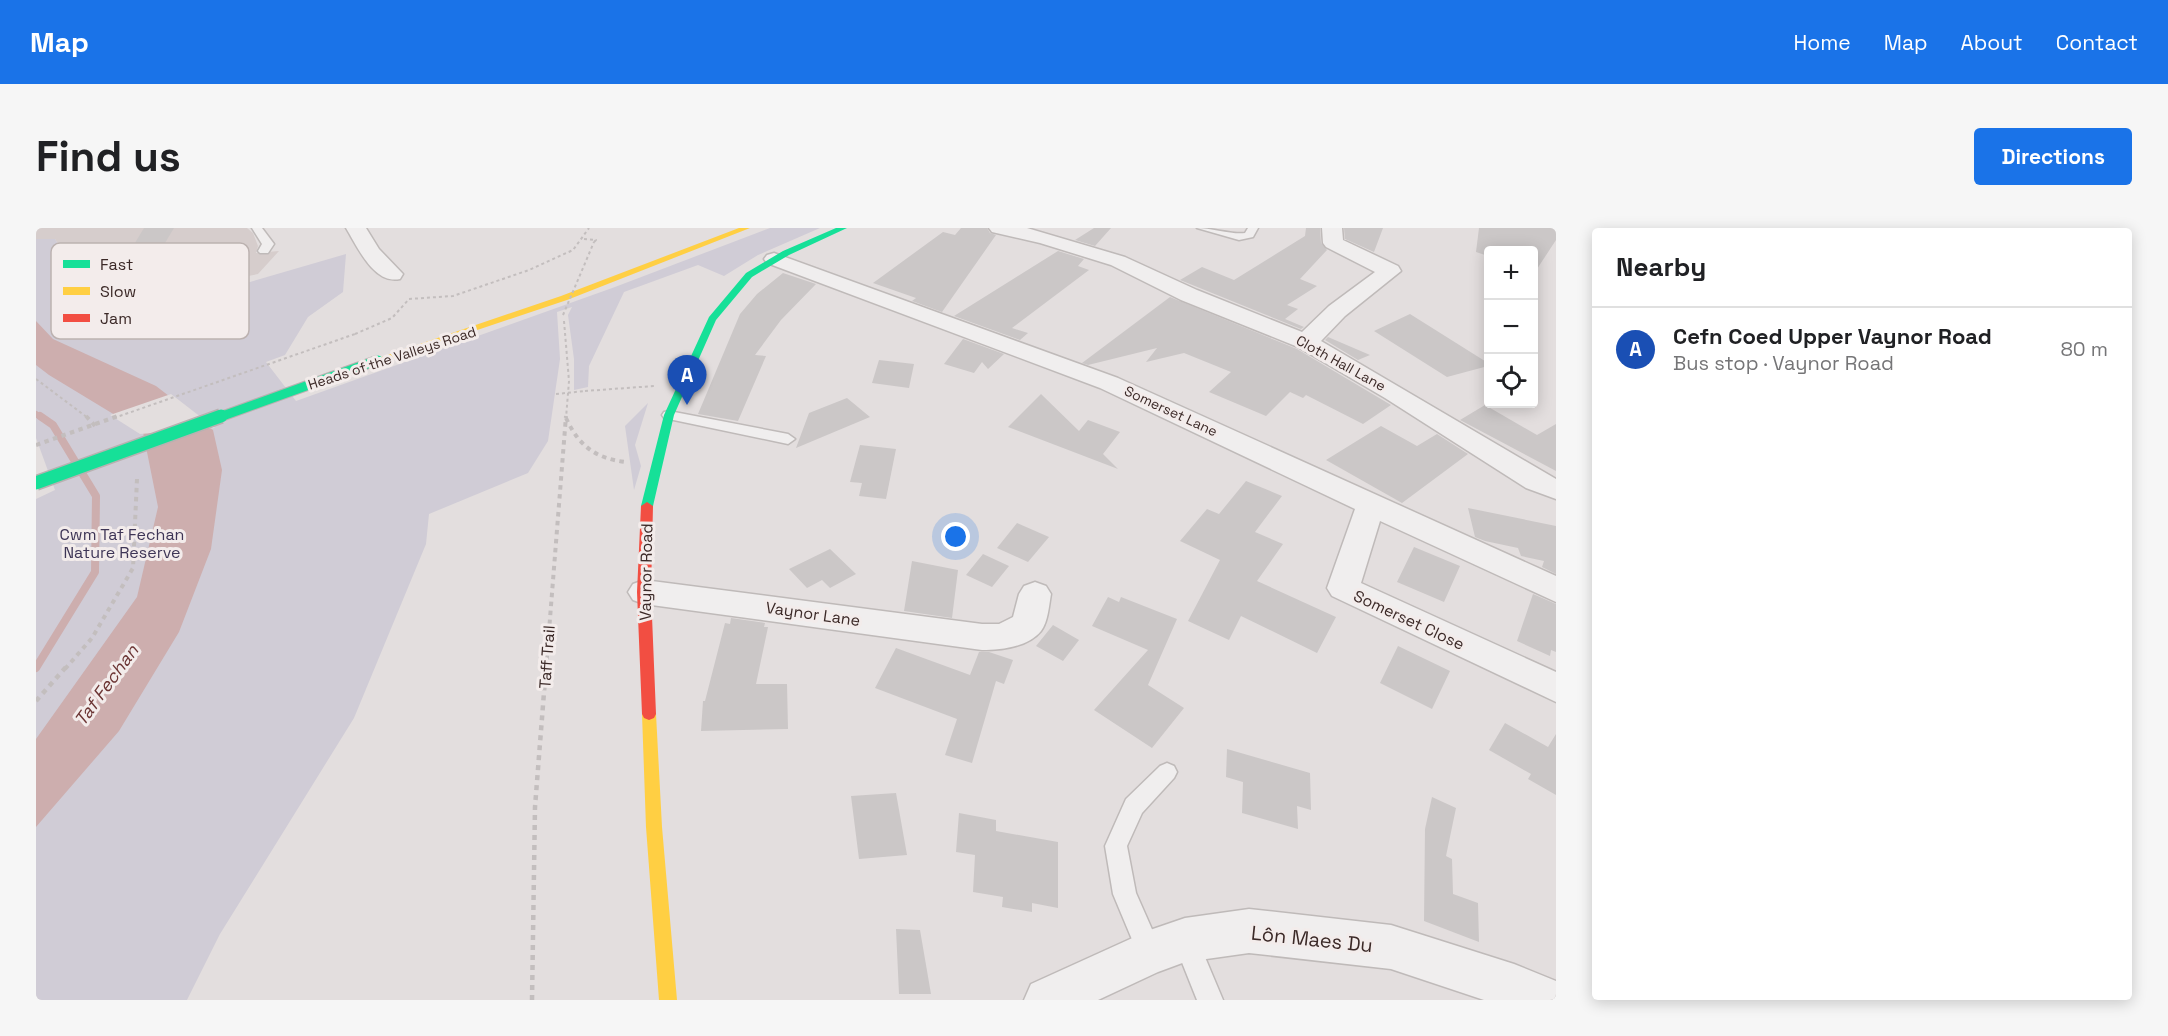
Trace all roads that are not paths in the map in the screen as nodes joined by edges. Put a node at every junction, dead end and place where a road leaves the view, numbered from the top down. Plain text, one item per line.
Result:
1 (257, 228) edge
2 (357, 228) edge
3 (746, 228) edge
4 (843, 228) edge
5 (999, 228) edge
6 (1202, 228) edge
7 (1253, 228) edge
8 (1332, 228) edge
9 (1050, 233) edge
10 (264, 251) dead end
11 (774, 259) junction
12 (392, 274) dead end
13 (1306, 342) junction
14 (669, 415) junction
15 (788, 438) dead end
16 (36, 483) edge
17 (1556, 490) edge
18 (1371, 504) junction
19 (1556, 590) edge
20 (644, 592) junction
21 (1035, 594) dead end
22 (1556, 688) edge
23 (1167, 772) dead end
24 (1167, 946) junction
25 (668, 1000) edge
26 (1047, 1000) edge
27 (1210, 1000) edge
28 (1545, 1000) edge

1 - 10 lane
2 - 12 street
3 - 16 main road, Heads of the Valleys Road, bridge
4 - 11 main road, Vaynor Road
5 - 9 street, Cloth Hall Lane
6 - 7 lane
8 - 13 street
9 - 13 street, Cloth Hall Lane
11 - 14 main road, Vaynor Road
11 - 18 street, Somerset Lane
13 - 17 street, Cloth Hall Lane
14 - 15 lane
14 - 20 main road, Vaynor Road
18 - 19 street, Somerset Lane
18 - 22 street, Somerset Close
20 - 21 street, Vaynor Lane
20 - 25 main road, Vaynor Road
23 - 24 lane
24 - 26 street, Lôn Maes Du
24 - 27 lane
24 - 28 street, Lôn Maes Du

